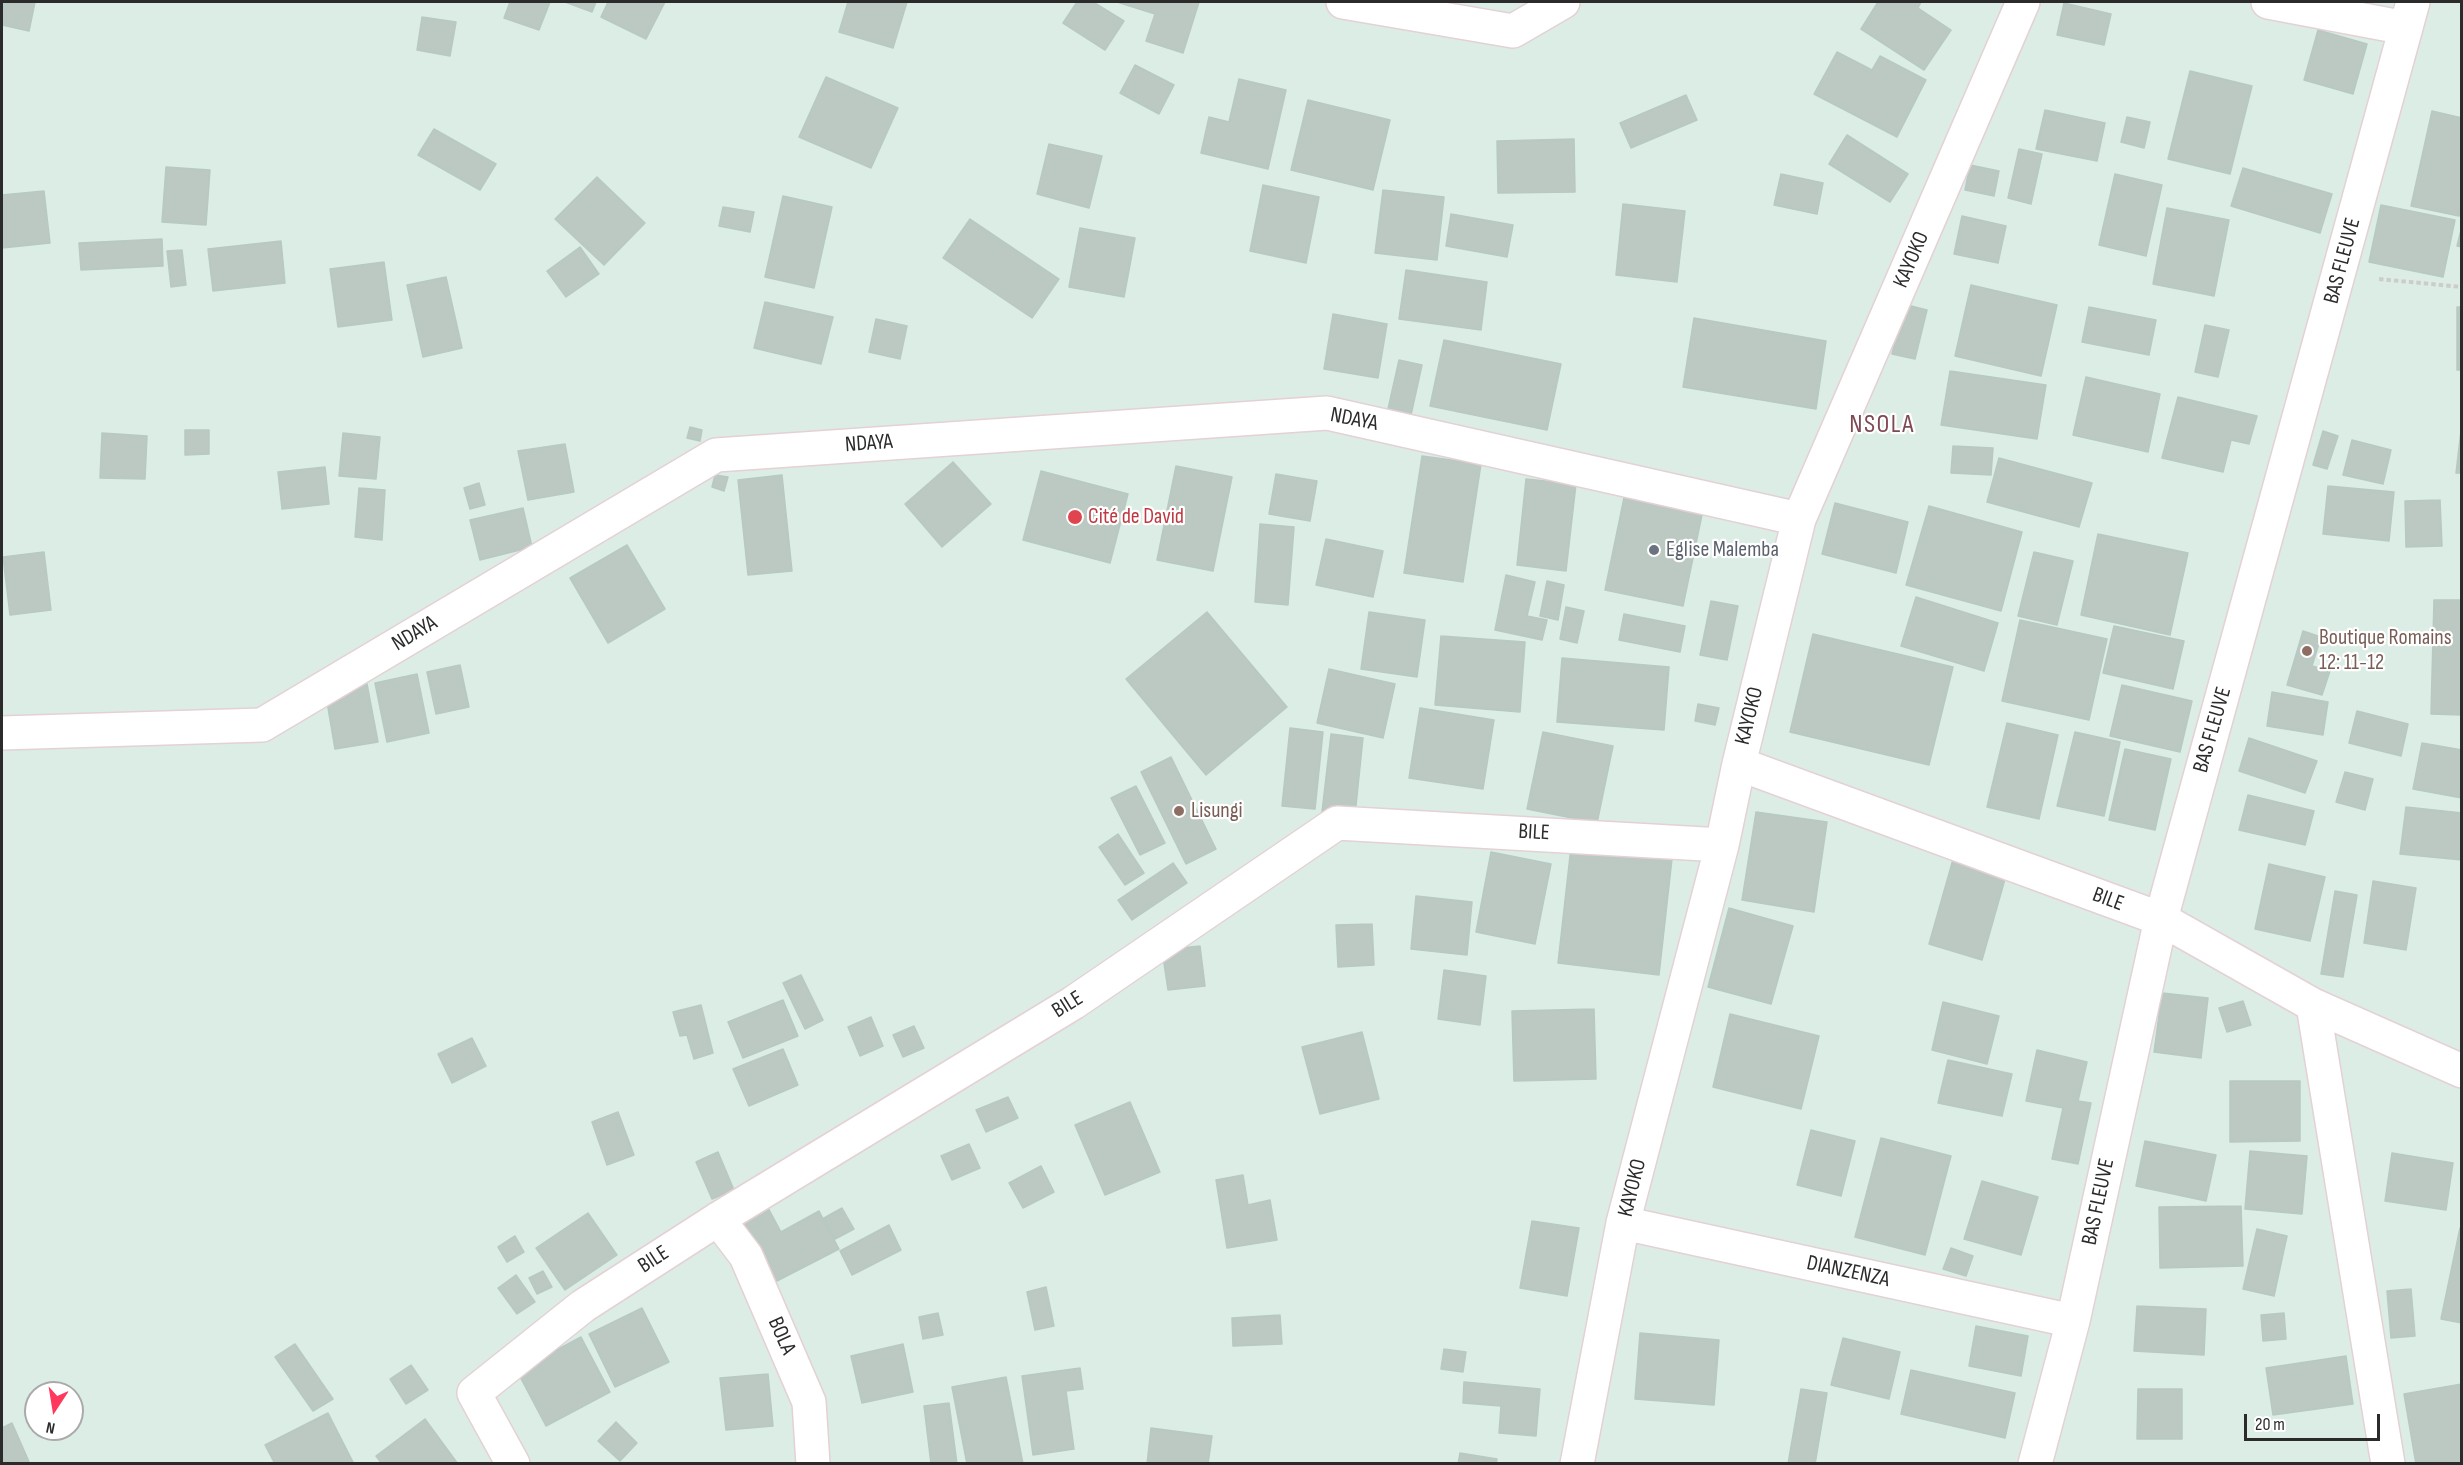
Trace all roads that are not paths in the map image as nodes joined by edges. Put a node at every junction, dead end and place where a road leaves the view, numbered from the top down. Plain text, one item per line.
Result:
1 (1343, 2) edge
2 (1563, 2) edge
3 (2023, 2) edge
4 (2268, 2) edge
5 (2409, 15) edge
6 (1799, 519) junction
7 (2, 732) edge
8 (1739, 764) junction
9 (1722, 845) junction
10 (2161, 919) junction
11 (2313, 1005) junction
12 (2462, 1071) edge
13 (718, 1219) junction
14 (1623, 1223) junction
15 (2073, 1322) junction
16 (513, 1464) edge
17 (813, 1464) edge
18 (1577, 1464) edge
19 (2035, 1464) edge
20 (2388, 1464) edge

1 - 2 street
3 - 6 street, KAYOKO
4 - 5 street
5 - 10 street, BAS FLEUVE
6 - 7 street, NDAYA
6 - 8 street, KAYOKO
8 - 9 street, KAYOKO
8 - 10 street, BILE
9 - 13 street, BILE
9 - 14 street, KAYOKO
10 - 11 street, BILE
10 - 15 street, BAS FLEUVE
11 - 12 street, BILE
11 - 20 street
13 - 16 street, BILE
13 - 17 street, BOLA
14 - 15 street, DIANZENZA
14 - 18 street, KAYOKO
15 - 19 street, BAS FLEUVE

